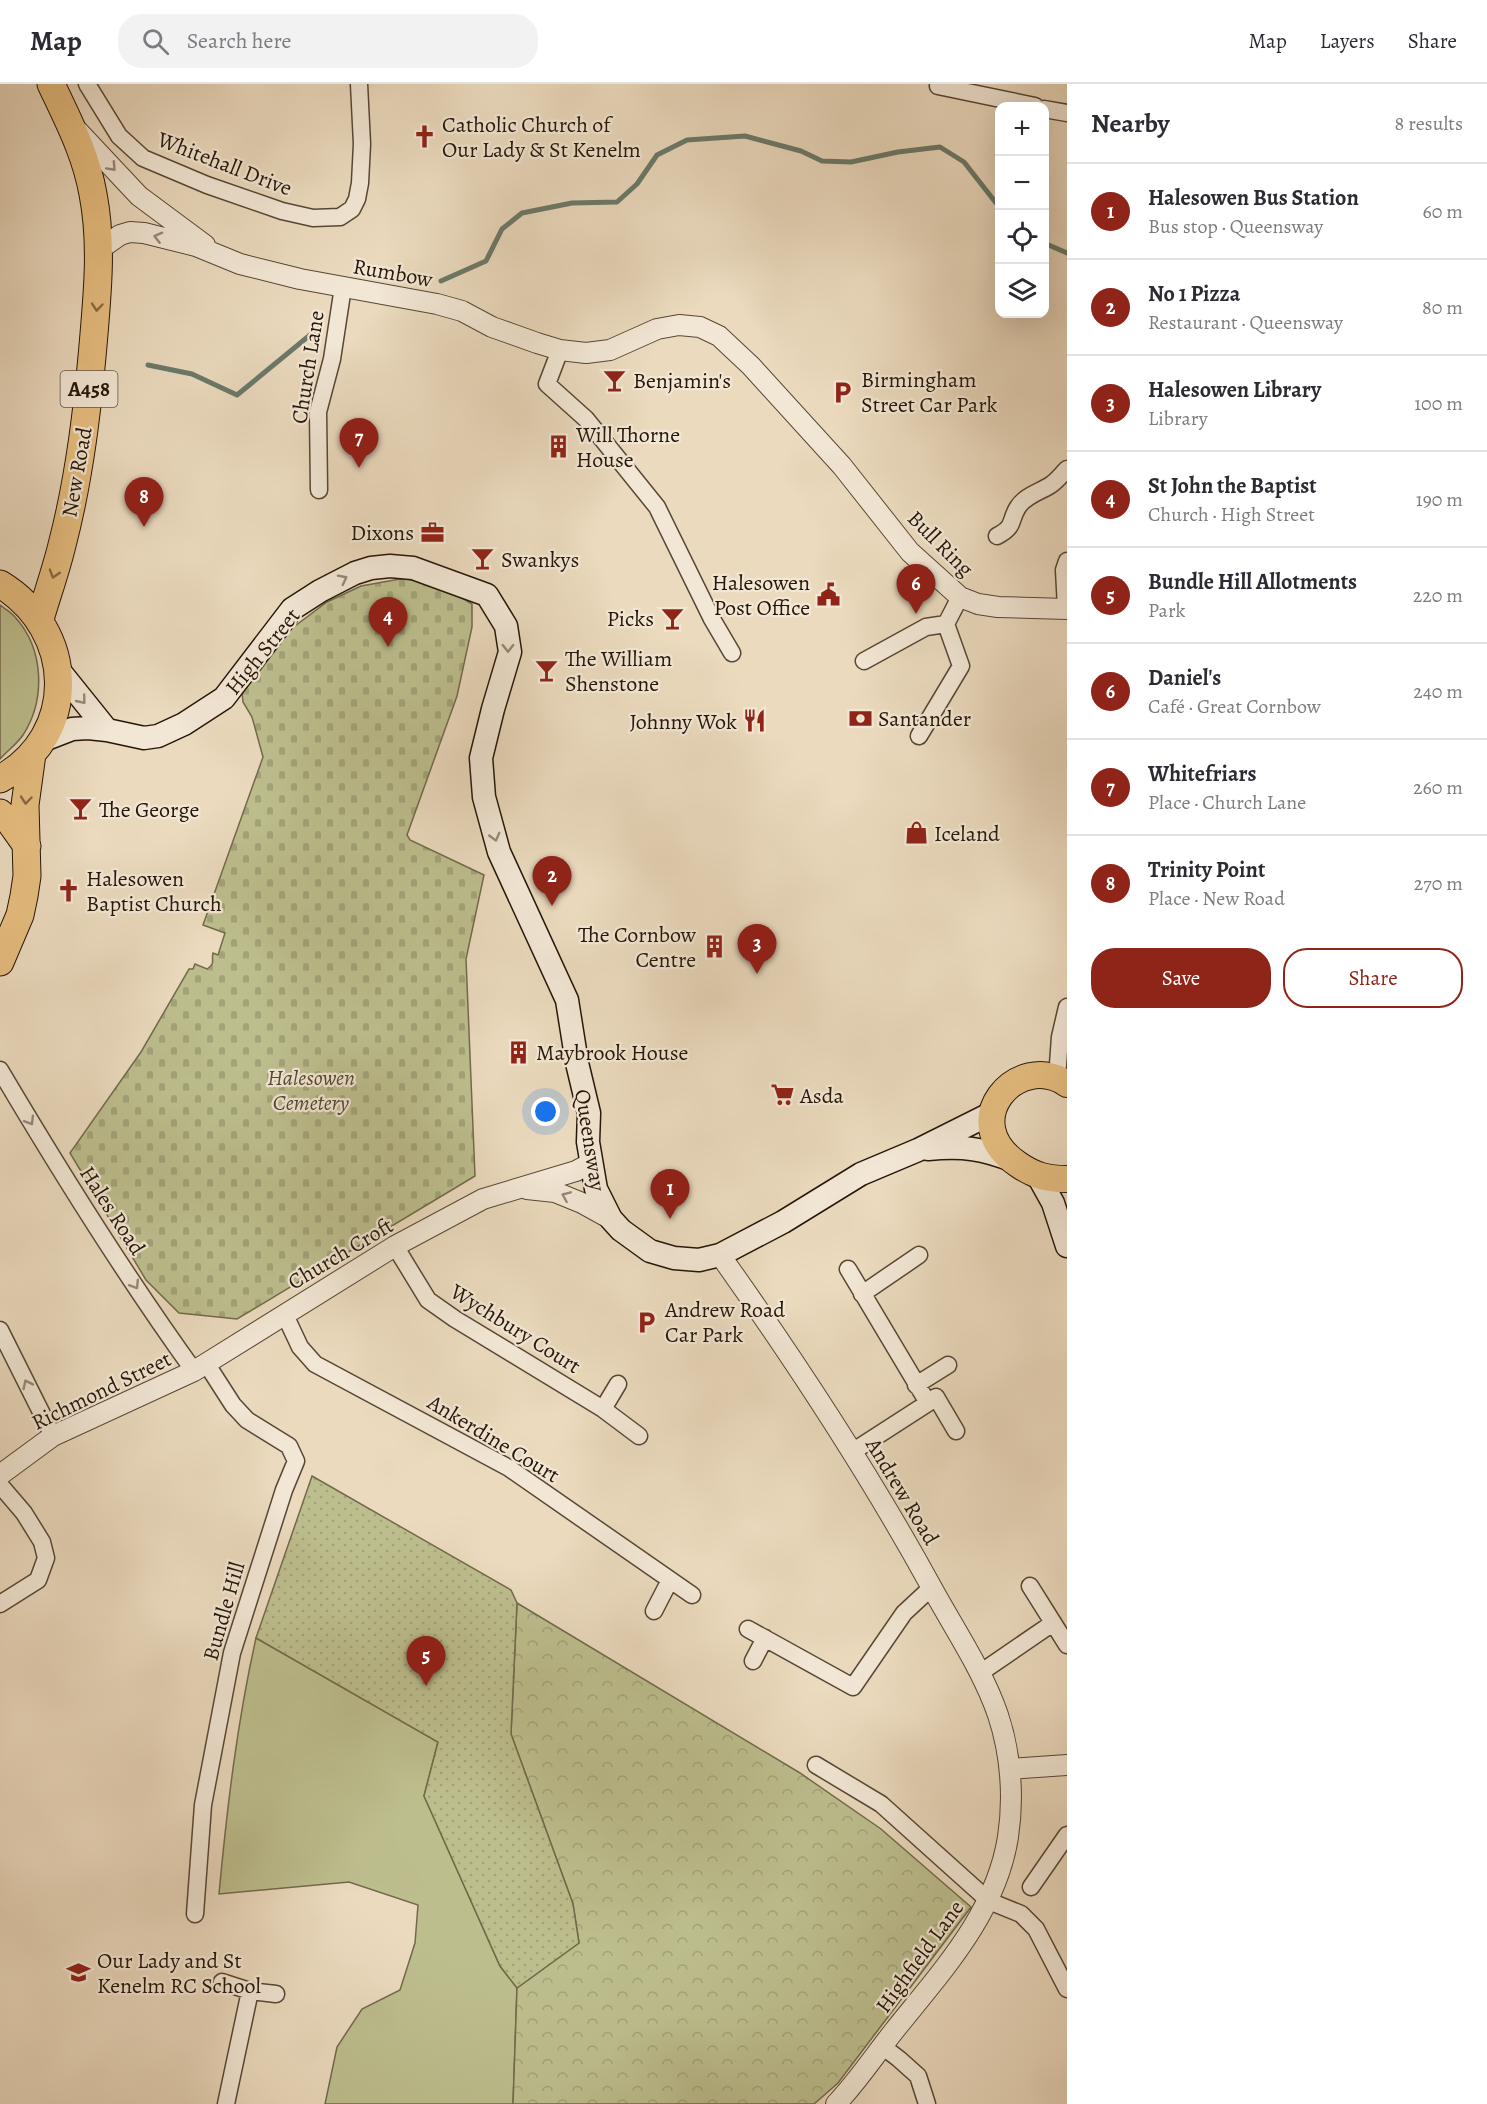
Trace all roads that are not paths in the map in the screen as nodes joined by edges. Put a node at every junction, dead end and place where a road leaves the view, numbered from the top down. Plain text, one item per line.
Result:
1 (51, 84) edge
2 (87, 84) edge
3 (359, 84) edge
4 (938, 86) dead end
5 (1016, 102) edge
6 (1049, 110) edge
7 (1067, 113) edge
8 (72, 125) junction
9 (100, 249) junction
10 (215, 252) junction
11 (343, 287) junction
12 (560, 350) junction
13 (818, 440) joint
14 (1067, 470) edge
15 (1050, 485) junction
16 (319, 490) dead end
17 (1067, 493) edge
18 (997, 536) dead end
19 (1067, 561) edge
20 (0, 584) edge
21 (487, 595) joint
22 (960, 597) junction
23 (1066, 609) edge
24 (39, 619) junction
25 (946, 624) junction
26 (732, 653) dead end
27 (864, 661) dead end
28 (58, 669) junction
29 (107, 730) junction
30 (919, 736) dead end
31 (37, 747) junction
32 (0, 779) edge
33 (0, 813) edge
34 (27, 846) junction
35 (0, 962) edge
36 (1067, 1007) edge
37 (0, 1070) edge
38 (1057, 1079) edge
39 (992, 1113) junction
40 (918, 1150) junction
41 (1014, 1161) junction
42 (591, 1163) junction
43 (1038, 1176) junction
44 (1067, 1179) edge
45 (517, 1188) junction
46 (611, 1219) junction
47 (395, 1246) junction
48 (1067, 1246) edge
49 (720, 1255) junction
50 (919, 1255) dead end
51 (848, 1269) dead end
52 (862, 1294) junction
53 (285, 1315) junction
54 (0, 1330) edge
55 (948, 1365) dead end
56 (200, 1367) junction
57 (618, 1384) dead end
58 (916, 1385) junction
59 (928, 1403) junction
60 (603, 1409) junction
61 (956, 1431) dead end
62 (53, 1436) junction
63 (639, 1436) dead end
64 (852, 1452) junction
65 (0, 1475) edge
66 (0, 1485) edge
67 (670, 1580) junction
68 (1030, 1586) dead end
69 (932, 1587) junction
70 (692, 1594) dead end
71 (0, 1604) edge
72 (654, 1611) dead end
73 (1053, 1623) junction
74 (748, 1629) dead end
75 (765, 1638) junction
76 (1067, 1645) edge
77 (753, 1660) dead end
78 (980, 1673) junction
79 (816, 1765) dead end
80 (1067, 1766) edge
81 (1010, 1769) junction
82 (1067, 1835) edge
83 (1031, 1887) dead end
84 (989, 1901) junction
85 (195, 1914) dead end
86 (1065, 1979) edge
87 (222, 1982) dead end
88 (250, 1990) junction
89 (276, 1994) dead end
90 (882, 2046) junction
91 (226, 2104) edge
92 (836, 2104) edge
93 (927, 2104) edge

1 - 8 highway, A458
2 - 3 street, Whitehall Drive
4 - 5 street
6 - 7 street
8 - 9 highway, A458
8 -> 10 street, Rumbow
10 -> 9 street, Rumbow
9 -> 24 highway, New Road / A458
10 - 11 street, Rumbow
11 - 12 street, Rumbow
11 - 16 street, Church Lane
12 - 13 street, Rumbow
12 - 26 street
13 - 22 street, Bull Ring
14 - 15 street
15 - 17 street
15 - 18 street
19 - 23 street
20 - 24 highway
29 -> 21 main road, High Street
21 -> 42 main road, Queensway
22 - 23 street, Bull Ring
22 - 25 street
24 - 28 highway
25 - 27 street
25 - 30 street
28 -> 29 main road
28 - 31 highway
29 - 31 main road, High Street
31 - 32 highway
31 -> 34 highway
33 - 34 highway
34 - 35 highway
36 - 38 street
37 -> 56 street, Hales Road
38 - 39 main road
39 - 40 main road, Queensway
39 - 41 main road
40 - 41 main road, Queensway
40 - 49 main road, Queensway
41 - 43 main road
42 - 45 street, Church Croft
42 - 46 main road, Queensway
43 - 44 main road
43 - 48 main road
46 -> 45 street, Church Croft
45 - 47 street, Church Croft
46 - 49 main road, Queensway
47 - 53 street, Church Croft
47 - 60 street, Wychbury Court
49 - 64 street, Andrew Road
50 - 52 street
51 - 52 street
52 - 58 street
53 - 56 street, Church Croft
53 - 67 street, Ankerdine Court
62 -> 54 street
55 - 58 street
56 - 62 street, Richmond Street
56 - 85 street, Bundle Hill
57 - 60 street
58 - 59 street
59 - 61 street
59 - 64 street
60 - 63 street, Wychbury Court
62 - 65 street, Richmond Street
64 - 69 street, Andrew Road
66 - 71 street
67 - 70 street, Ankerdine Court
67 - 72 street
68 - 73 street
69 - 75 street
69 - 78 street, Andrew Road
73 - 76 street
73 - 78 street
74 - 75 street
75 - 77 street
78 - 81 street, Andrew Road
79 - 84 street
80 - 81 street
81 - 84 street, Highfield Lane
82 - 83 street
84 - 86 street
84 - 90 street, Highfield Lane
87 - 88 street
88 - 89 street
88 - 91 street
90 - 92 street, Highfield Lane
90 - 93 street

